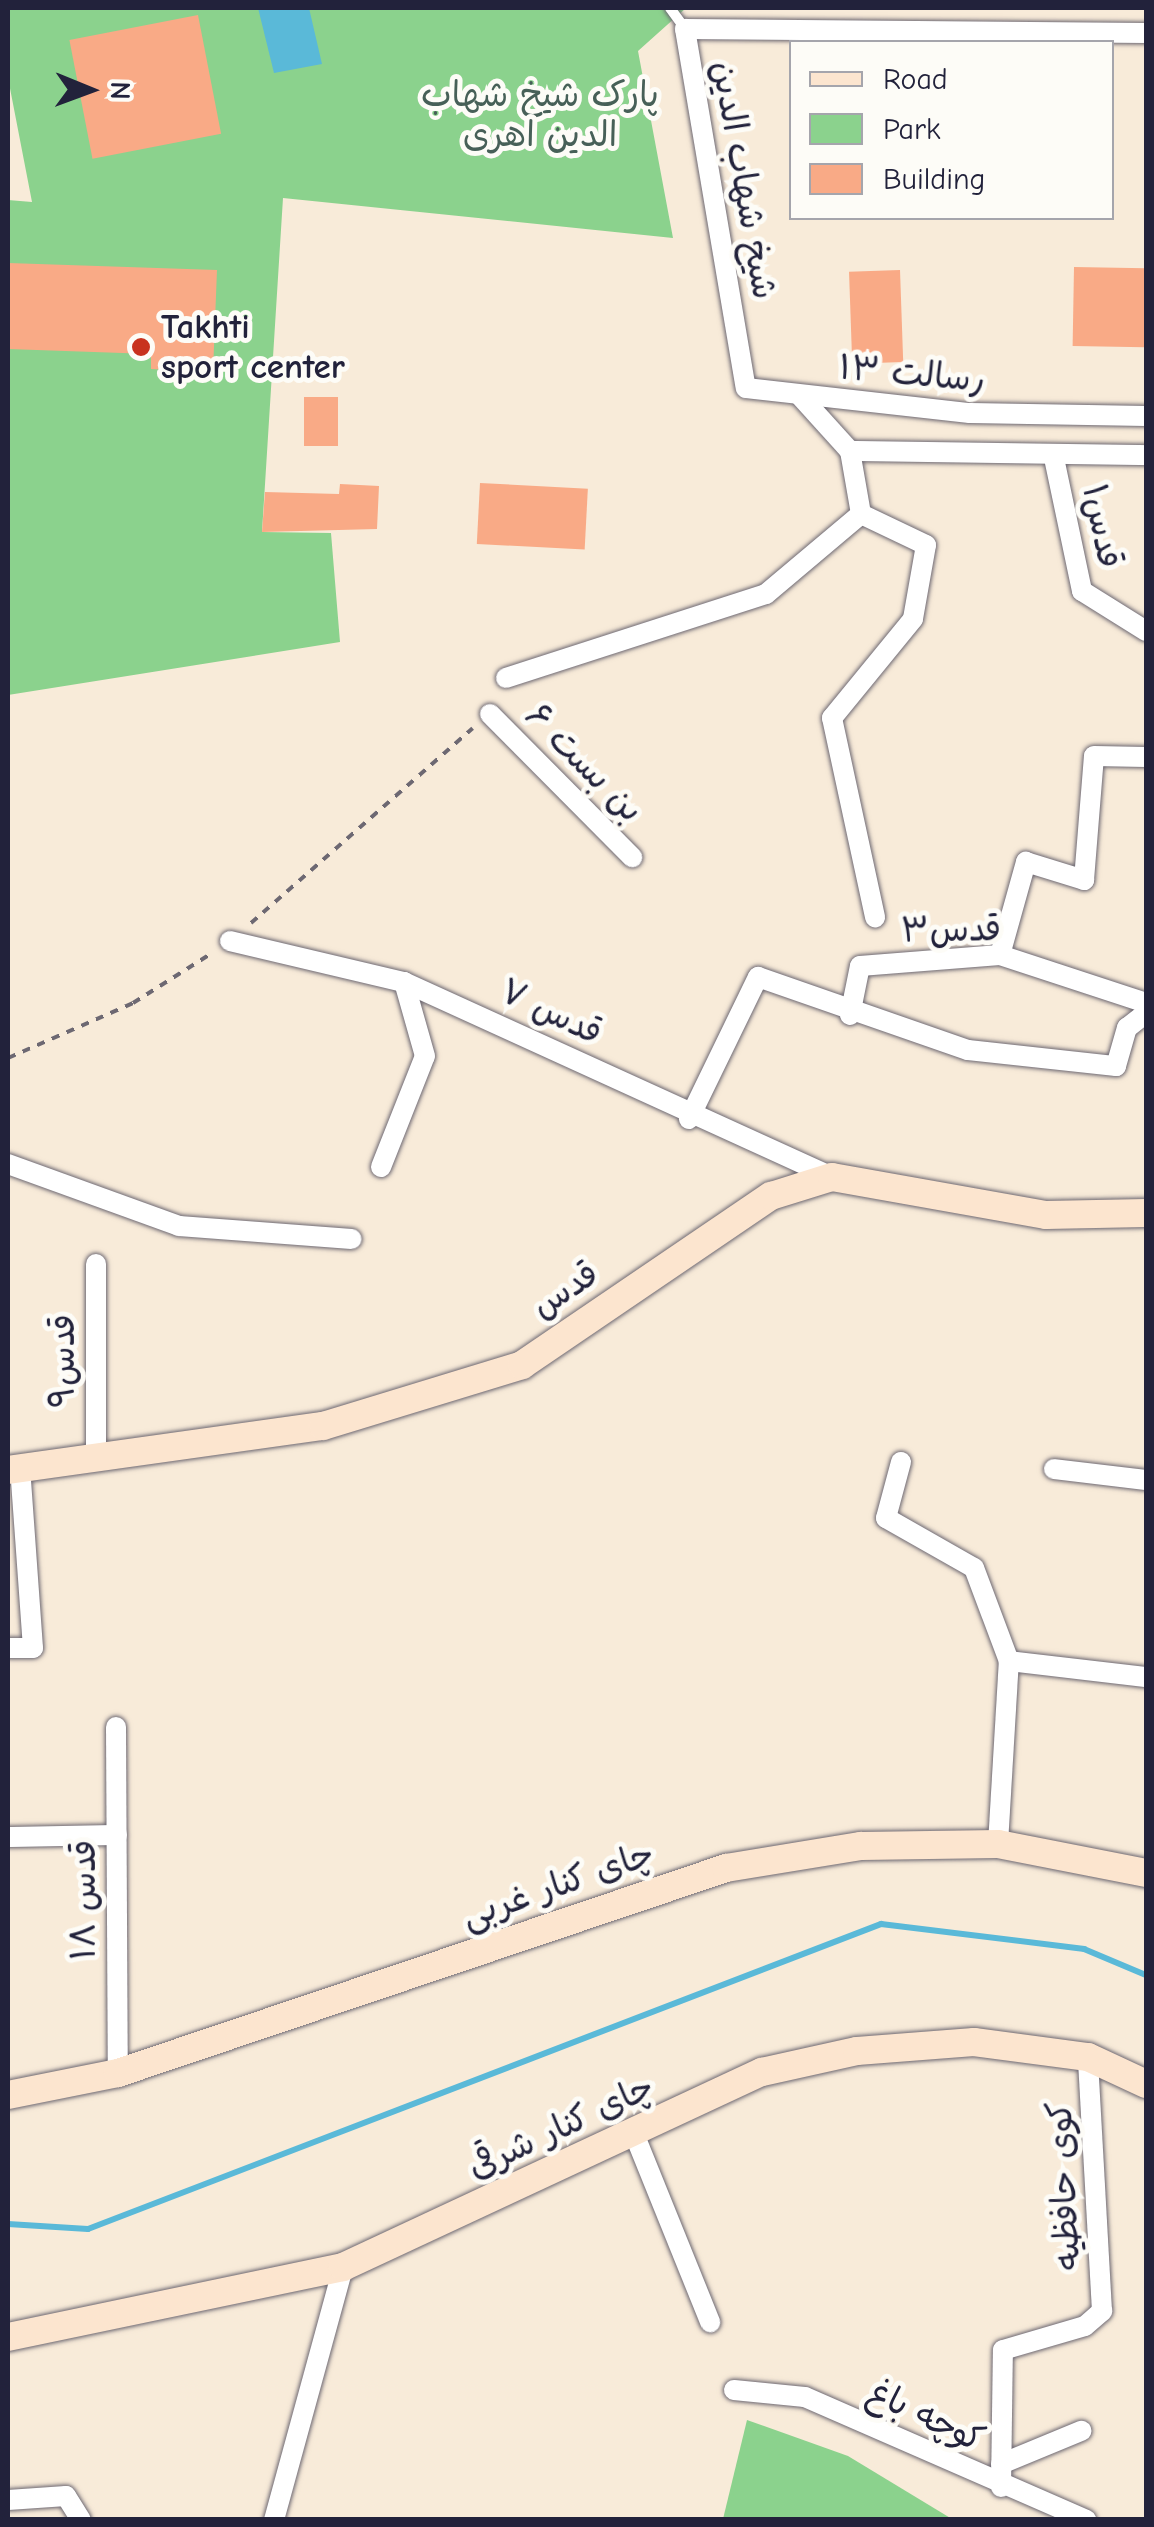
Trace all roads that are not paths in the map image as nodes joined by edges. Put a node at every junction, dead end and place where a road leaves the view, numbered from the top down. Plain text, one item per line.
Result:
1 (670, 8) edge
2 (724, 8) edge
3 (685, 29) junction
4 (728, 30) junction
5 (1146, 33) edge
6 (801, 397) junction
7 (1146, 416) edge
8 (850, 451) junction
9 (1146, 455) edge
10 (1054, 458) junction
11 (861, 514) junction
12 (1146, 631) edge
13 (506, 678) dead end
14 (490, 714) road end
15 (1146, 757) edge
16 (632, 857) dead end
17 (875, 918) dead end
18 (230, 940) road end
19 (1000, 955) junction
20 (404, 982) junction
21 (1146, 1003) edge
22 (1146, 1013) edge
23 (850, 1015) junction
24 (689, 1120) junction
25 (8, 1164) edge
26 (381, 1167) dead end
27 (832, 1177) junction
28 (1146, 1213) edge
29 (352, 1239) dead end
30 (96, 1264) dead end
31 (96, 1456) junction
32 (901, 1462) dead end
33 (14, 1469) edge
34 (1054, 1469) dead end
35 (1146, 1480) edge
36 (8, 1648) edge
37 (1009, 1662) junction
38 (1146, 1677) edge
39 (116, 1727) dead end
40 (116, 1835) junction
41 (8, 1837) edge
42 (998, 1844) junction
43 (1146, 1873) edge
44 (1088, 2057) junction
45 (118, 2073) junction
46 (1146, 2084) edge
47 (8, 2095) edge
48 (636, 2136) junction
49 (342, 2268) junction
50 (710, 2322) dead end
51 (8, 2338) edge
52 (734, 2390) dead end
53 (1081, 2432) dead end
54 (1001, 2464) junction
55 (1001, 2487) junction
56 (8, 2500) edge
57 (81, 2520) edge
58 (274, 2520) edge
59 (1086, 2520) edge

1 - 3 lane
2 - 4 street
3 - 4 street, شیخ شهاب الدین
3 - 6 street, شیخ شهاب الدین
4 - 5 street, شیخ شهاب الدین
6 - 7 street, رسالت ۱۳
6 - 8 street, رسالت ۱۳
8 - 10 street
8 - 11 street
9 - 10 street
10 - 12 street, قدس۱
11 - 13 street
11 - 17 street
14 - 16 street, بن بست ۶
15 - 19 street
18 - 20 street, قدس ۷
19 - 21 street, قدس۳
19 - 23 street, قدس۳
20 - 24 street, قدس ۷
20 - 26 street
22 - 23 street
23 - 24 street
24 - 27 street, قدس ۷
25 - 29 street
27 - 28 street, قدس
27 - 31 street, قدس
30 - 31 street, قدس۹
31 - 33 street, قدس
32 - 37 street
33 - 36 street
34 - 35 street
37 - 38 street
37 - 42 street
39 - 40 street, قدس ۱۸
40 - 41 street
40 - 45 street, قدس ۱۸
42 - 43 street, چای کنار غربی
42 - 45 street, چای کنار غربی
44 - 46 street, چای کنار شرقی
44 - 48 street, چای کنار شرقی
44 - 54 street, کوی حافظیه
45 - 47 street, چای کنار غربی
48 - 49 street, چای کنار شرقی
48 - 50 street
49 - 51 street, چای کنار شرقی
49 - 58 street
52 - 55 street, کوچه باغ
53 - 54 street
54 - 55 street
55 - 59 street, کوچه باغ
56 - 57 street

